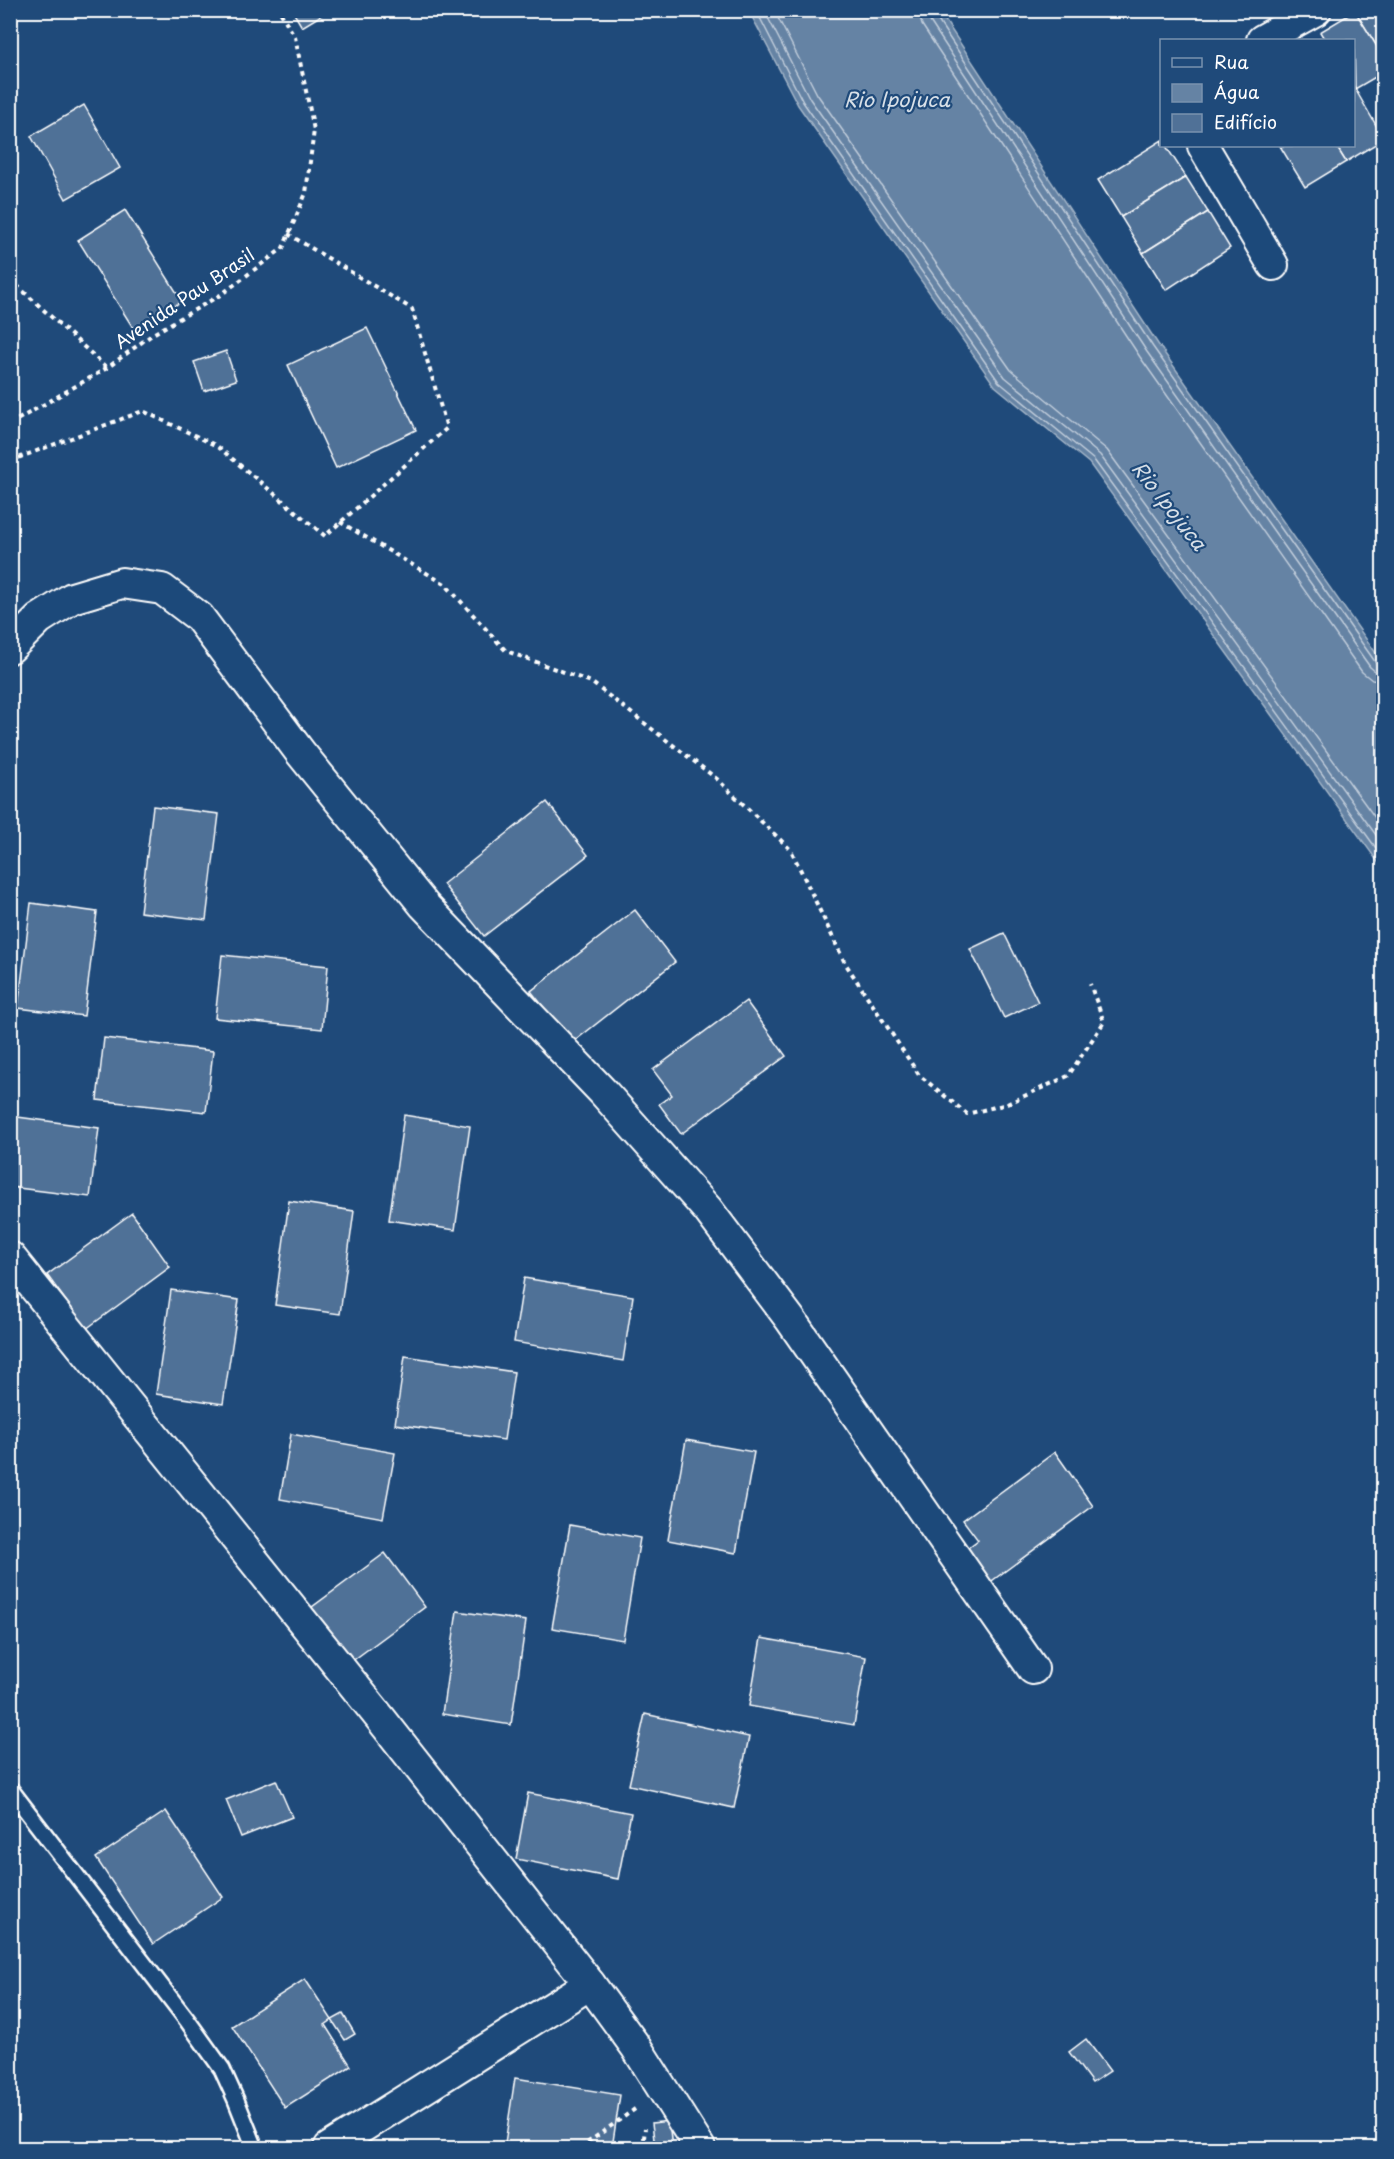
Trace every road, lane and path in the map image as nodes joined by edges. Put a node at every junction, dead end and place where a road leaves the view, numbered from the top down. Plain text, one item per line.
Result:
1 (279, 10) edge
2 (1316, 10) edge
3 (1264, 39) edge
4 (1204, 147) edge
5 (288, 234) junction
6 (1273, 265) dead end
7 (10, 279) edge
8 (107, 368) junction
9 (10, 424) edge
10 (10, 461) edge
11 (340, 522) junction
12 (10, 648) edge
13 (1090, 984) dead end
14 (10, 1257) edge
15 (1033, 1669) dead end
16 (10, 1789) edge
17 (590, 1984) junction
18 (663, 2090) junction
19 (255, 2148) edge
20 (329, 2148) edge
21 (579, 2148) edge
22 (700, 2148) edge

1 - 5 path, Avenida Pau Brasil
2 - 3 street
4 - 6 street
5 - 8 path, Avenida Pau Brasil
5 - 11 path
7 - 8 path
8 - 9 path, Avenida Pau Brasil
10 - 11 path
11 - 13 path
12 - 15 street
14 - 17 street
16 - 19 lane
17 - 18 street
17 - 20 street
18 - 21 path
18 - 22 street

